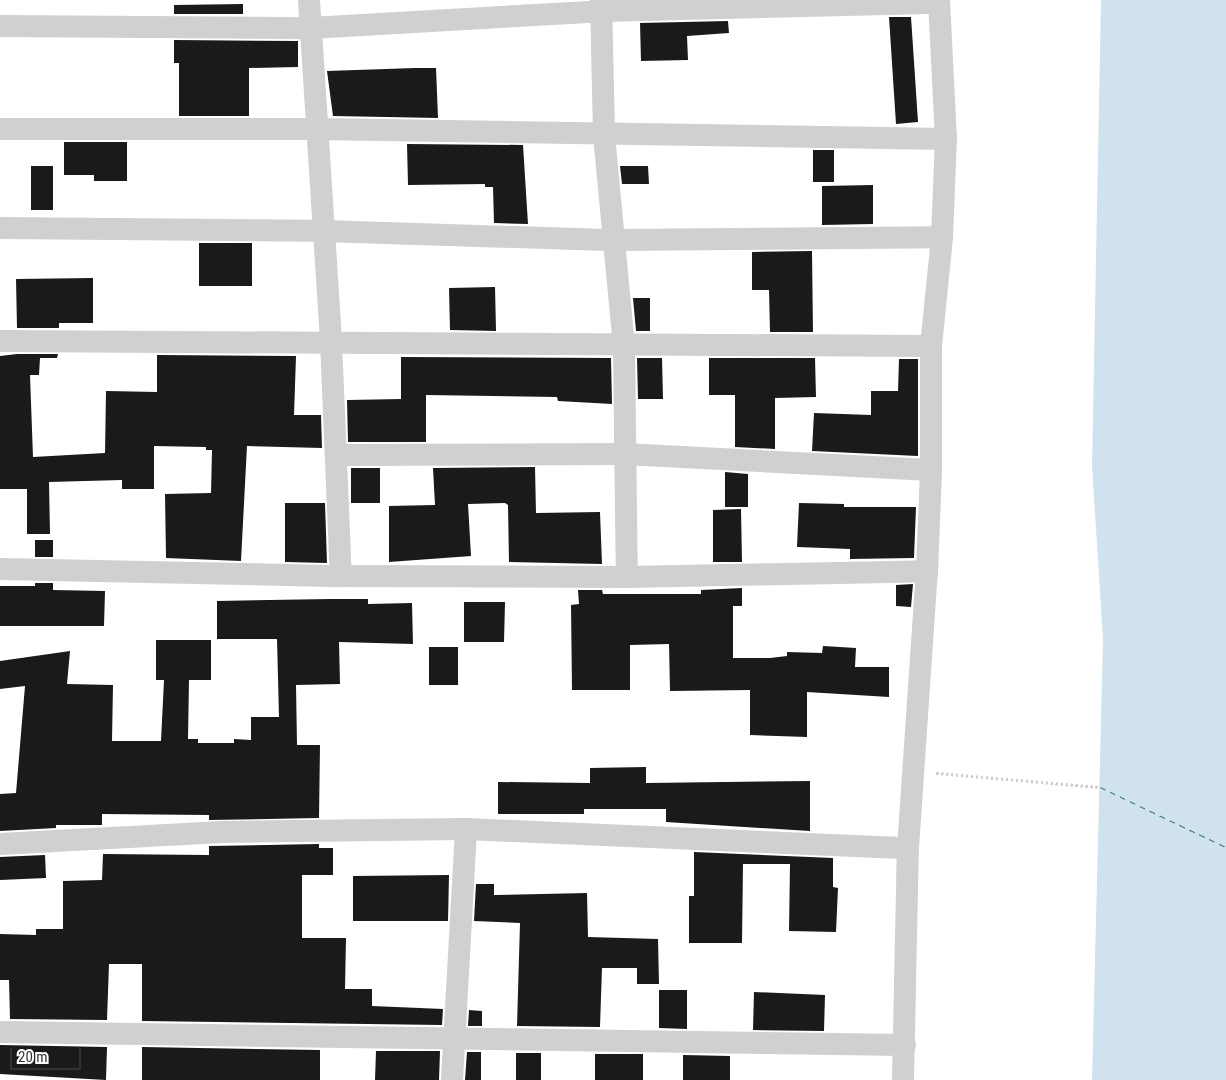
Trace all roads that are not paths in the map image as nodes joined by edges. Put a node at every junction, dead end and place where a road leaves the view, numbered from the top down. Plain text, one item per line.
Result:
1 (309, 0) edge
2 (939, 2) edge
3 (601, 6) edge
4 (0, 26) edge
5 (310, 28) junction
6 (0, 129) edge
7 (316, 130) junction
8 (604, 134) junction
9 (946, 139) junction
10 (0, 228) edge
11 (322, 231) junction
12 (942, 237) junction
13 (615, 240) junction
14 (0, 341) edge
15 (331, 342) junction
16 (624, 346) junction
17 (931, 346) junction
18 (624, 454) junction
19 (336, 455) junction
20 (932, 470) junction
21 (0, 569) edge
22 (927, 572) junction
23 (341, 576) junction
24 (627, 577) junction
25 (466, 829) junction
26 (0, 844) edge
27 (908, 848) junction
28 (0, 1032) edge
29 (454, 1039) junction
30 (905, 1045) junction
31 (452, 1080) edge
32 (904, 1080) edge

1 - 5 street
2 - 3 street
2 - 9 street
3 - 5 street
3 - 8 street
4 - 5 street
5 - 7 street
6 - 7 street
7 - 8 street
7 - 11 street
8 - 9 street
8 - 13 street
9 - 12 street
10 - 11 street
11 - 13 street
11 - 15 street
12 - 13 street
12 - 17 street
13 - 16 street
14 - 15 street
15 - 16 street
15 - 19 street
16 - 17 street
16 - 18 street
17 - 20 street
18 - 19 street
18 - 20 street
18 - 24 street
19 - 23 street
20 - 22 street
21 - 23 street
22 - 24 street
22 - 27 street
23 - 24 street
25 - 26 street
25 - 27 street
25 - 29 street
27 - 30 street
28 - 29 street
29 - 30 street
29 - 31 street
30 - 32 street

